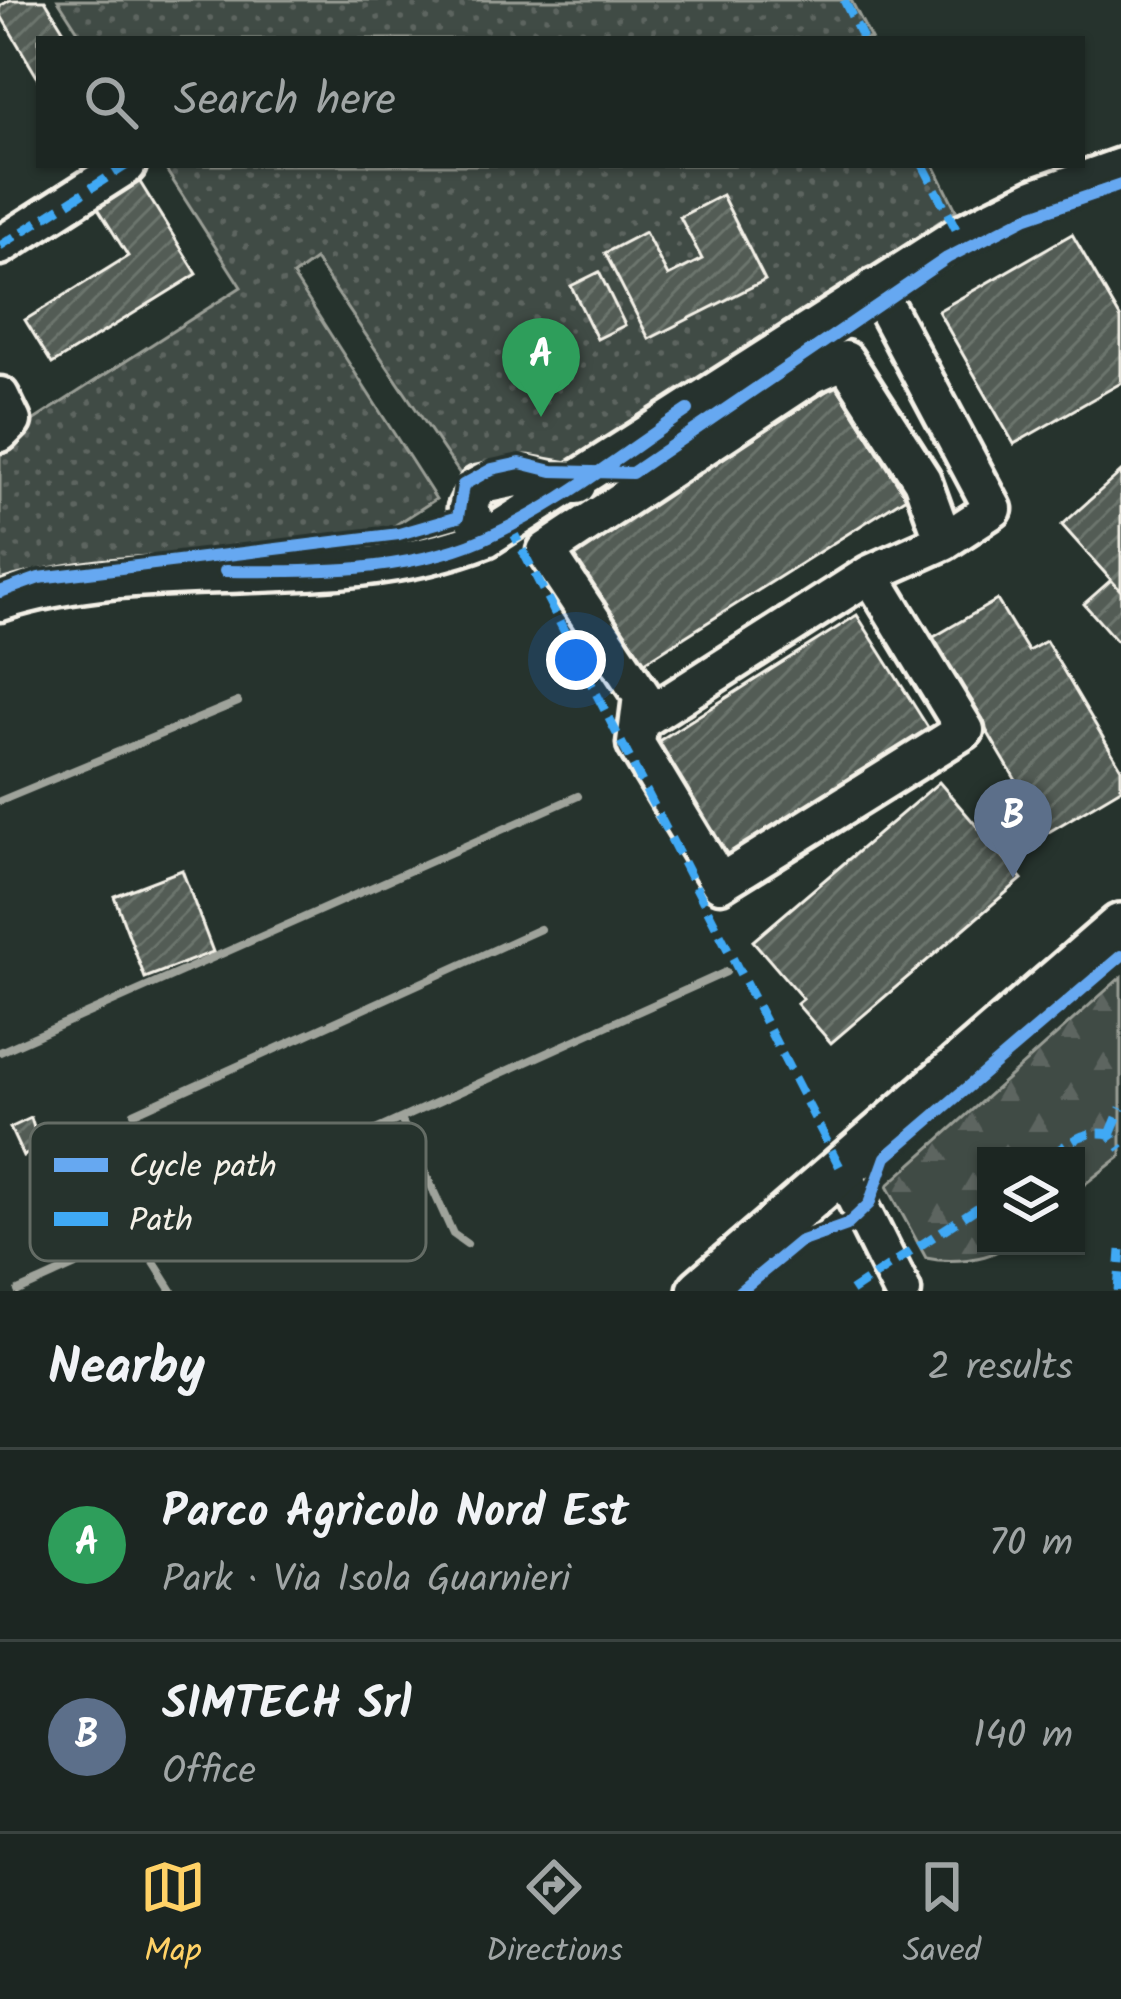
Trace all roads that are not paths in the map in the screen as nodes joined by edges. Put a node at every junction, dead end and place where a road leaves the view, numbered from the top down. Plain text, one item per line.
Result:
1 (1121, 167) edge
2 (122, 168) edge
3 (0, 246) edge
4 (874, 287) junction
5 (0, 396) edge
6 (0, 433) edge
7 (577, 484) junction
8 (486, 538) junction
9 (944, 541) junction
10 (870, 574) junction
11 (0, 602) edge
12 (639, 722) junction
13 (1121, 927) edge
14 (841, 1169) junction
15 (701, 1291) edge
16 (902, 1291) edge

1 - 4 street
2 - 3 street
4 - 7 street
4 - 9 street
5 - 6 street
7 - 8 street
7 - 8 street
8 - 11 street
9 - 10 street
9 - 12 street
10 - 12 street
10 - 12 street
13 - 14 main road
14 - 15 main road
14 - 16 street

